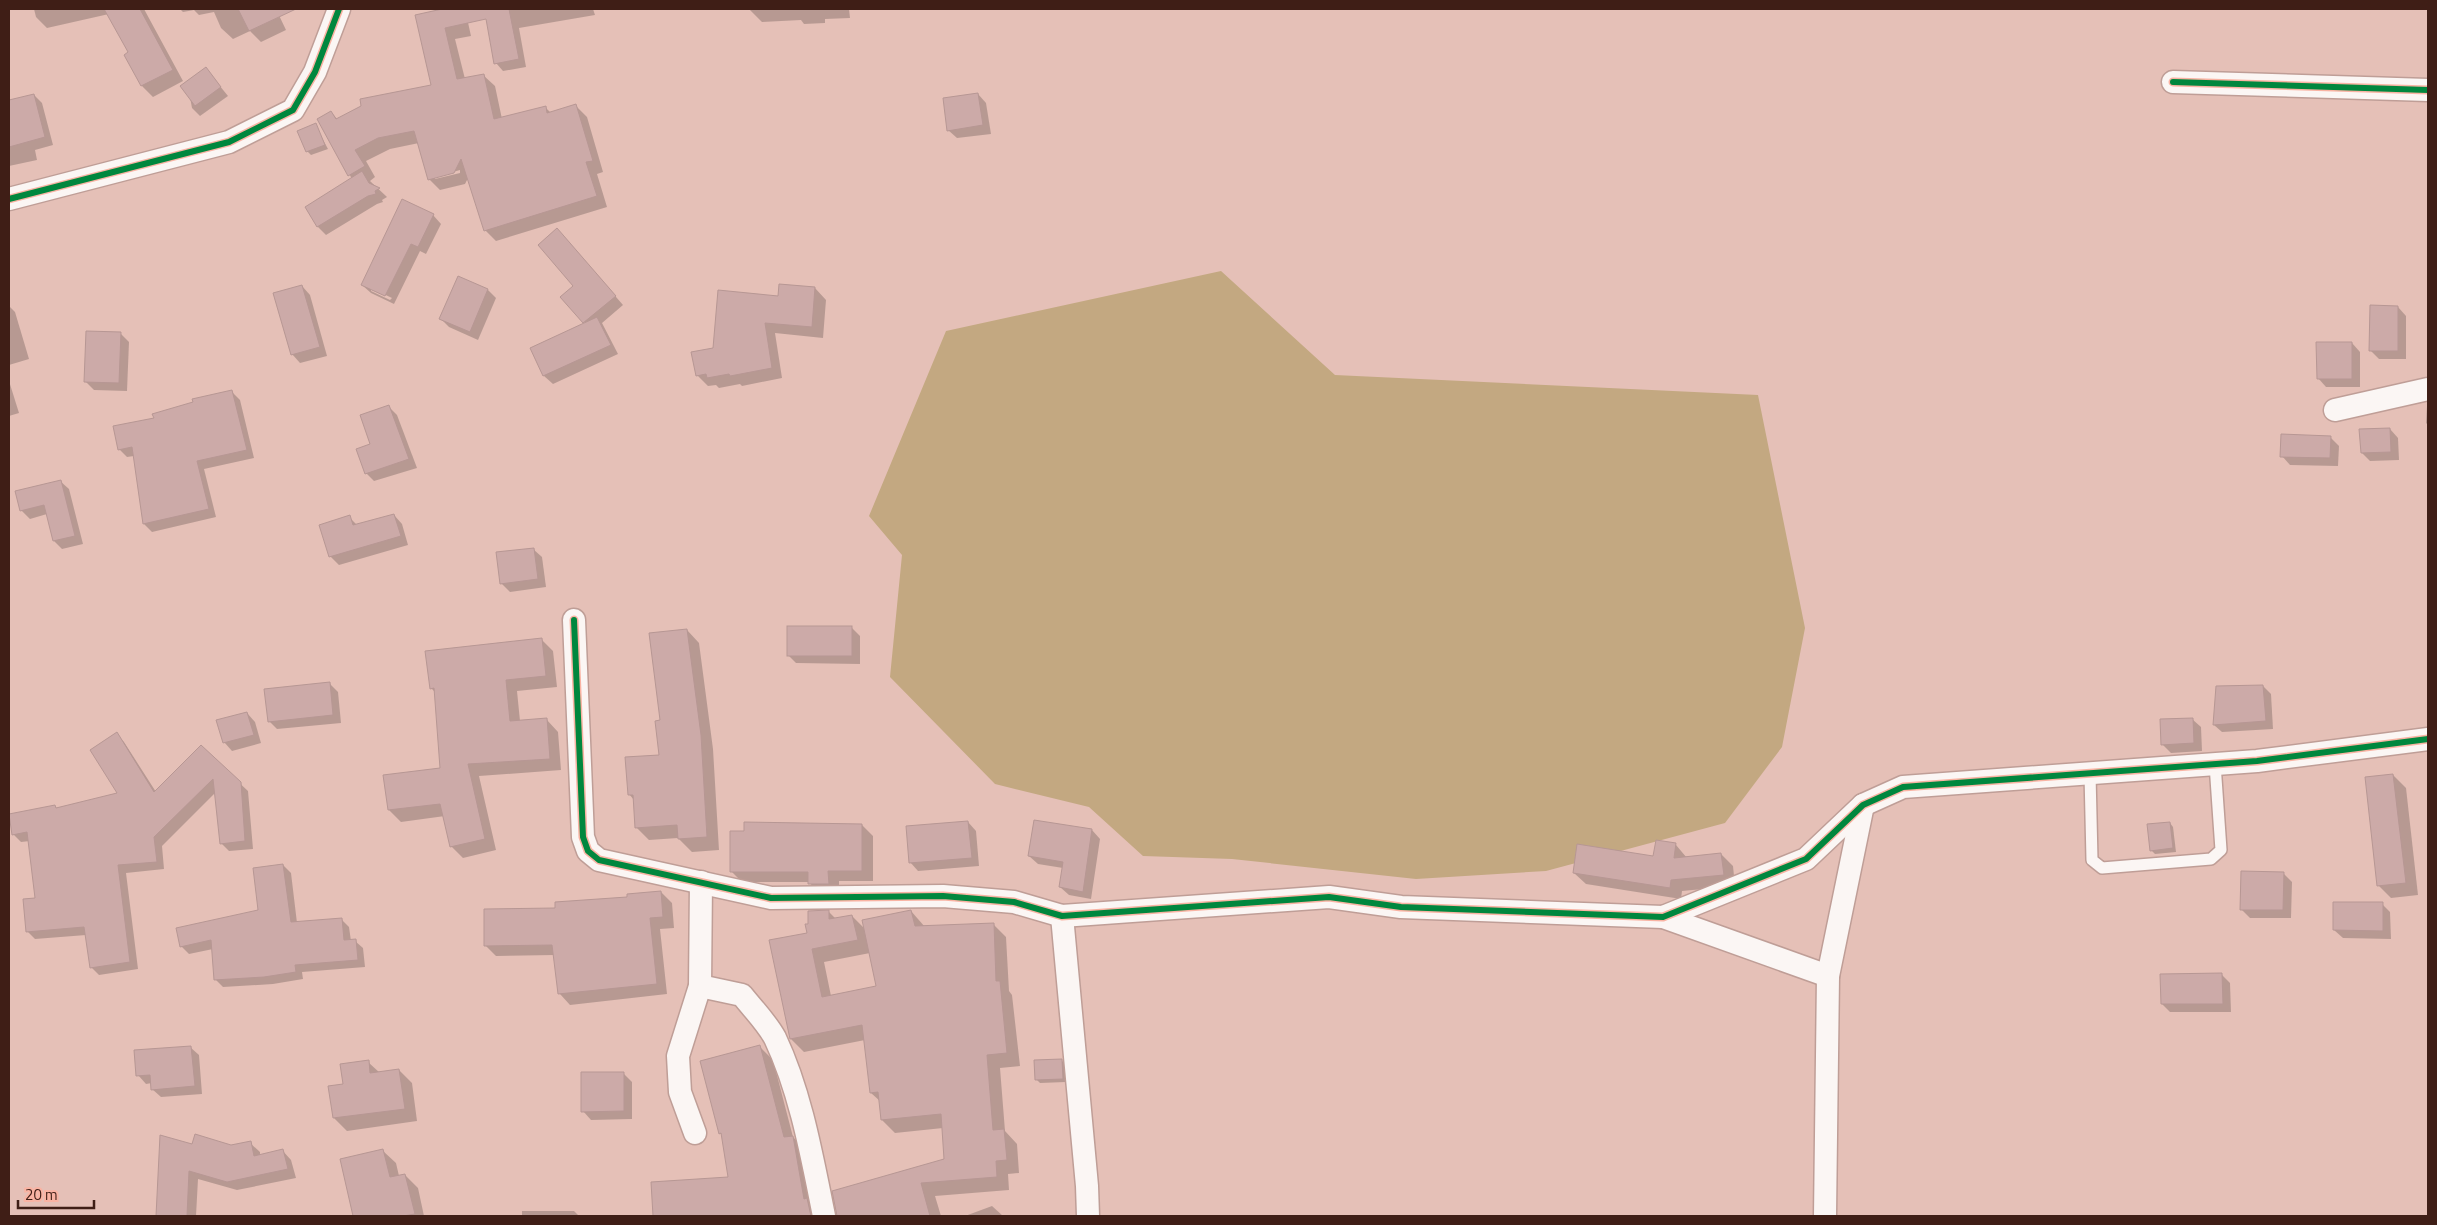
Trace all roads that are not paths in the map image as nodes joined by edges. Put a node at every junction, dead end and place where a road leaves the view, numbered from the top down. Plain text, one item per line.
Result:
1 (339, 9) edge
2 (2172, 82) dead end
3 (2428, 90) edge
4 (9, 199) edge
5 (2428, 389) edge
6 (2335, 410) dead end
7 (574, 620) dead end
8 (2428, 739) edge
9 (2214, 764) junction
10 (2090, 774) junction
11 (1863, 805) junction
12 (701, 882) junction
13 (1062, 916) junction
14 (1663, 917) junction
15 (1828, 976) junction
16 (700, 986) junction
17 (695, 1133) dead end
18 (824, 1216) edge
19 (1088, 1216) edge
20 (1825, 1216) edge

1 - 4 street
2 - 3 street
5 - 6 street
7 - 12 street
8 - 9 street
9 - 10 street
9 - 10 lane
10 - 11 street
11 - 14 street
11 - 15 street
12 - 13 street
12 - 16 street
13 - 14 street
13 - 19 street
14 - 15 street
15 - 20 street
16 - 17 street
16 - 18 street

